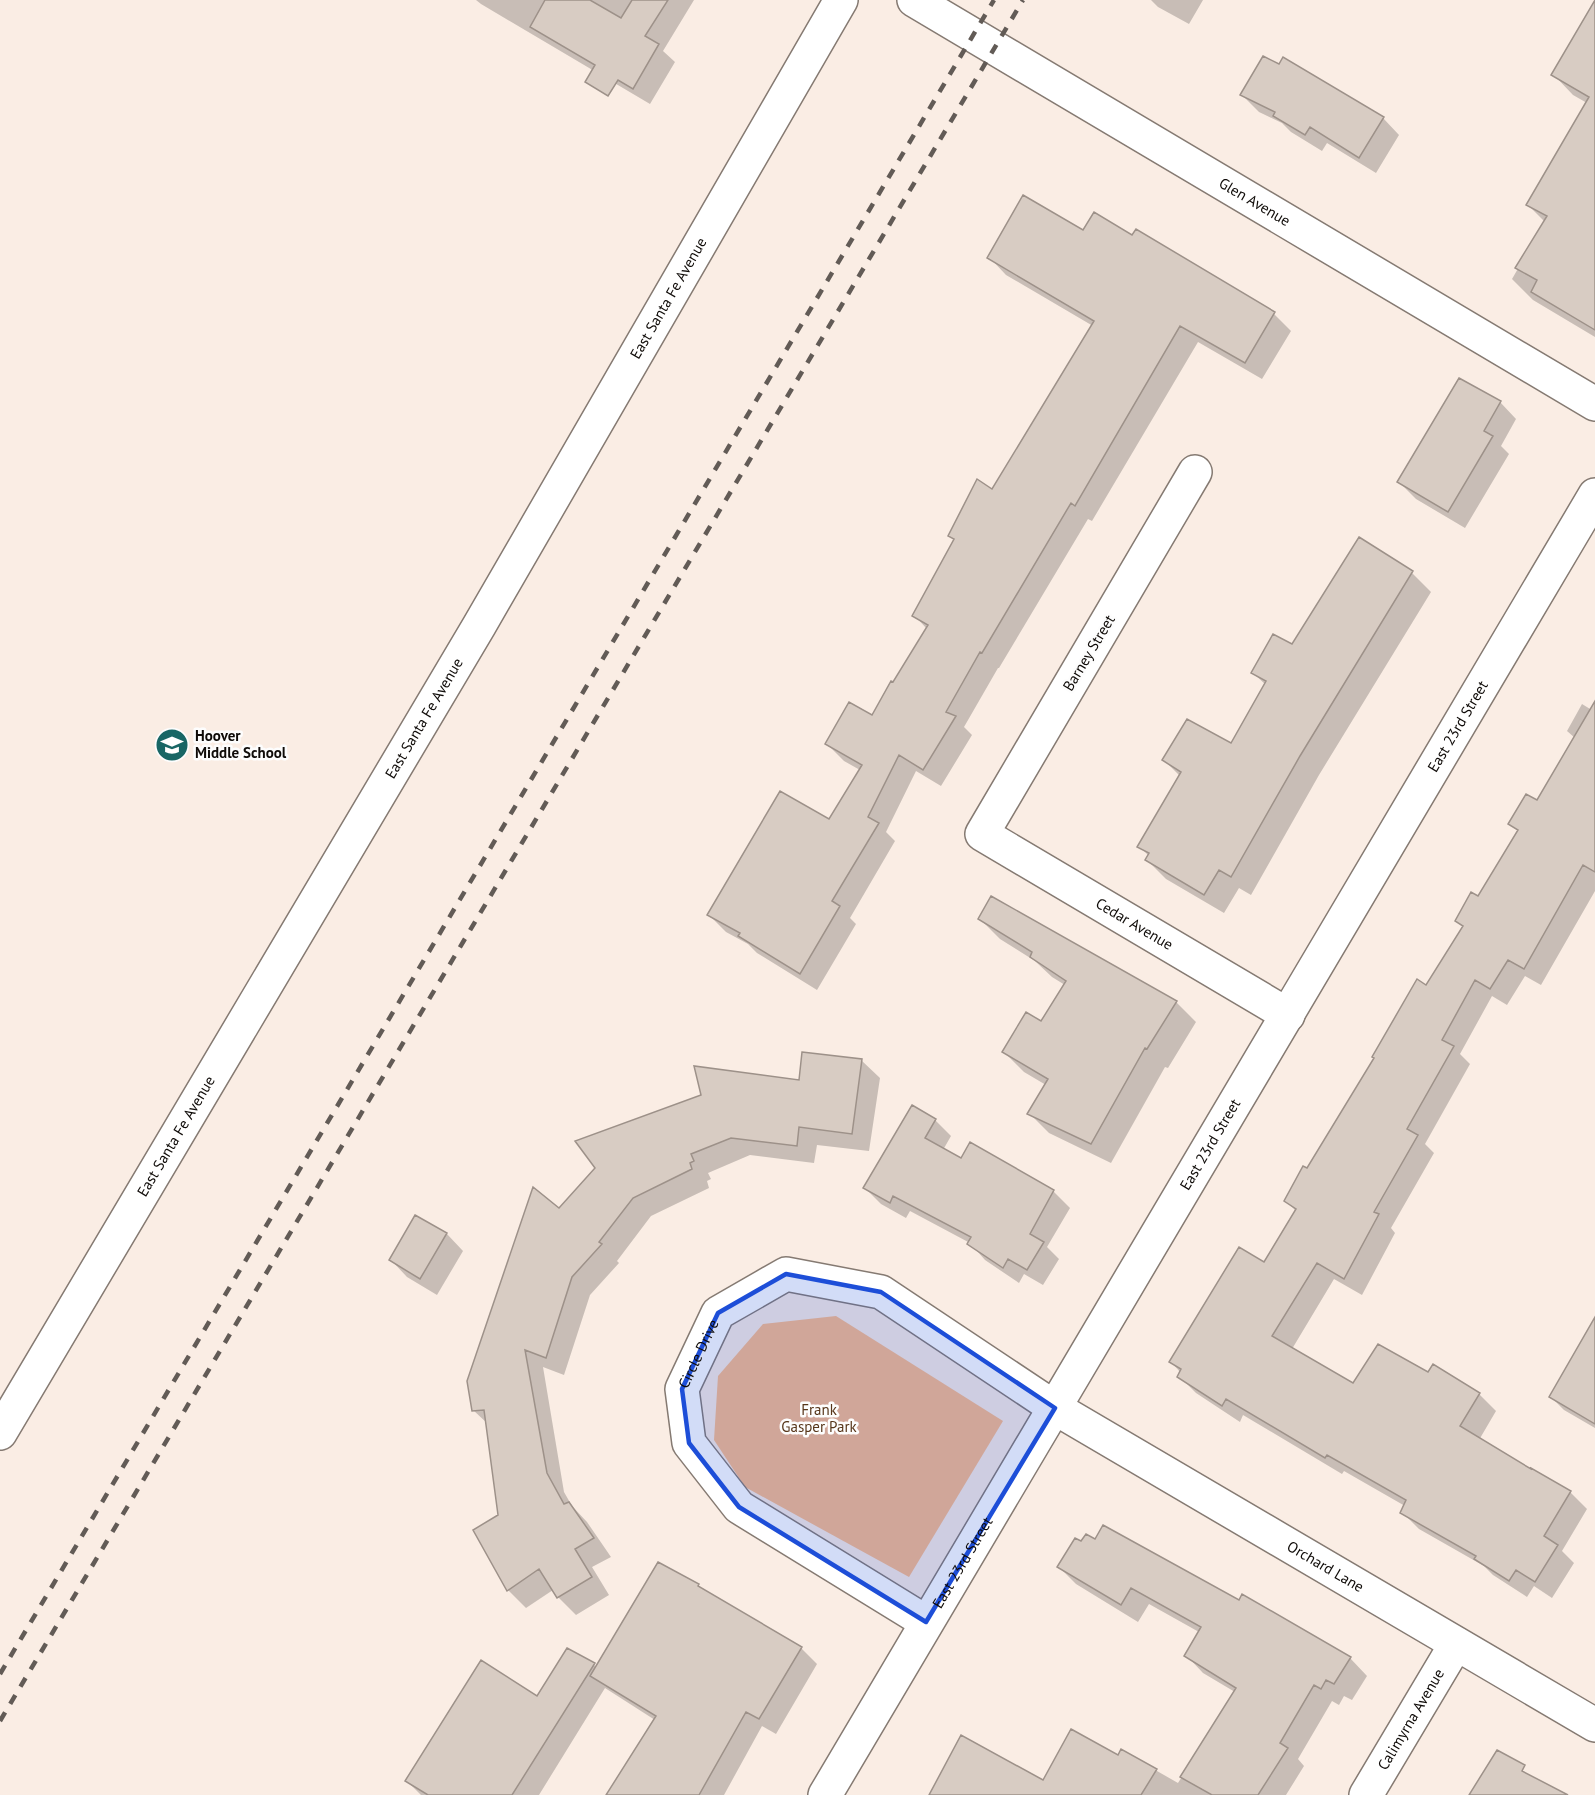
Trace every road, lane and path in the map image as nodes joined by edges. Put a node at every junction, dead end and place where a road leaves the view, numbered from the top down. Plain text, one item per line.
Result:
1 (841, 0) edge
2 (914, 0) edge
3 (1595, 404) edge
4 (1195, 472) dead end
5 (1595, 495) edge
6 (982, 834) joint
7 (1288, 1015) junction
8 (1055, 1408) junction
9 (0, 1432) edge
10 (926, 1622) junction
11 (1456, 1644) junction
12 (1595, 1725) edge
13 (825, 1795) edge
14 (1366, 1795) edge

1 - 9 street, East Santa Fe Avenue
2 - 3 street, Glen Avenue
4 - 6 street, Barney Street
5 - 7 street, East 23rd Street
6 - 7 street, Cedar Avenue
7 - 8 street, East 23rd Street
8 - 10 street, East 23rd Street
8 - 10 street, Circle Drive
8 - 11 street, Orchard Lane
10 - 13 street, East 23rd Street
11 - 12 street, Orchard Lane
11 - 14 street, Calimyrna Avenue

